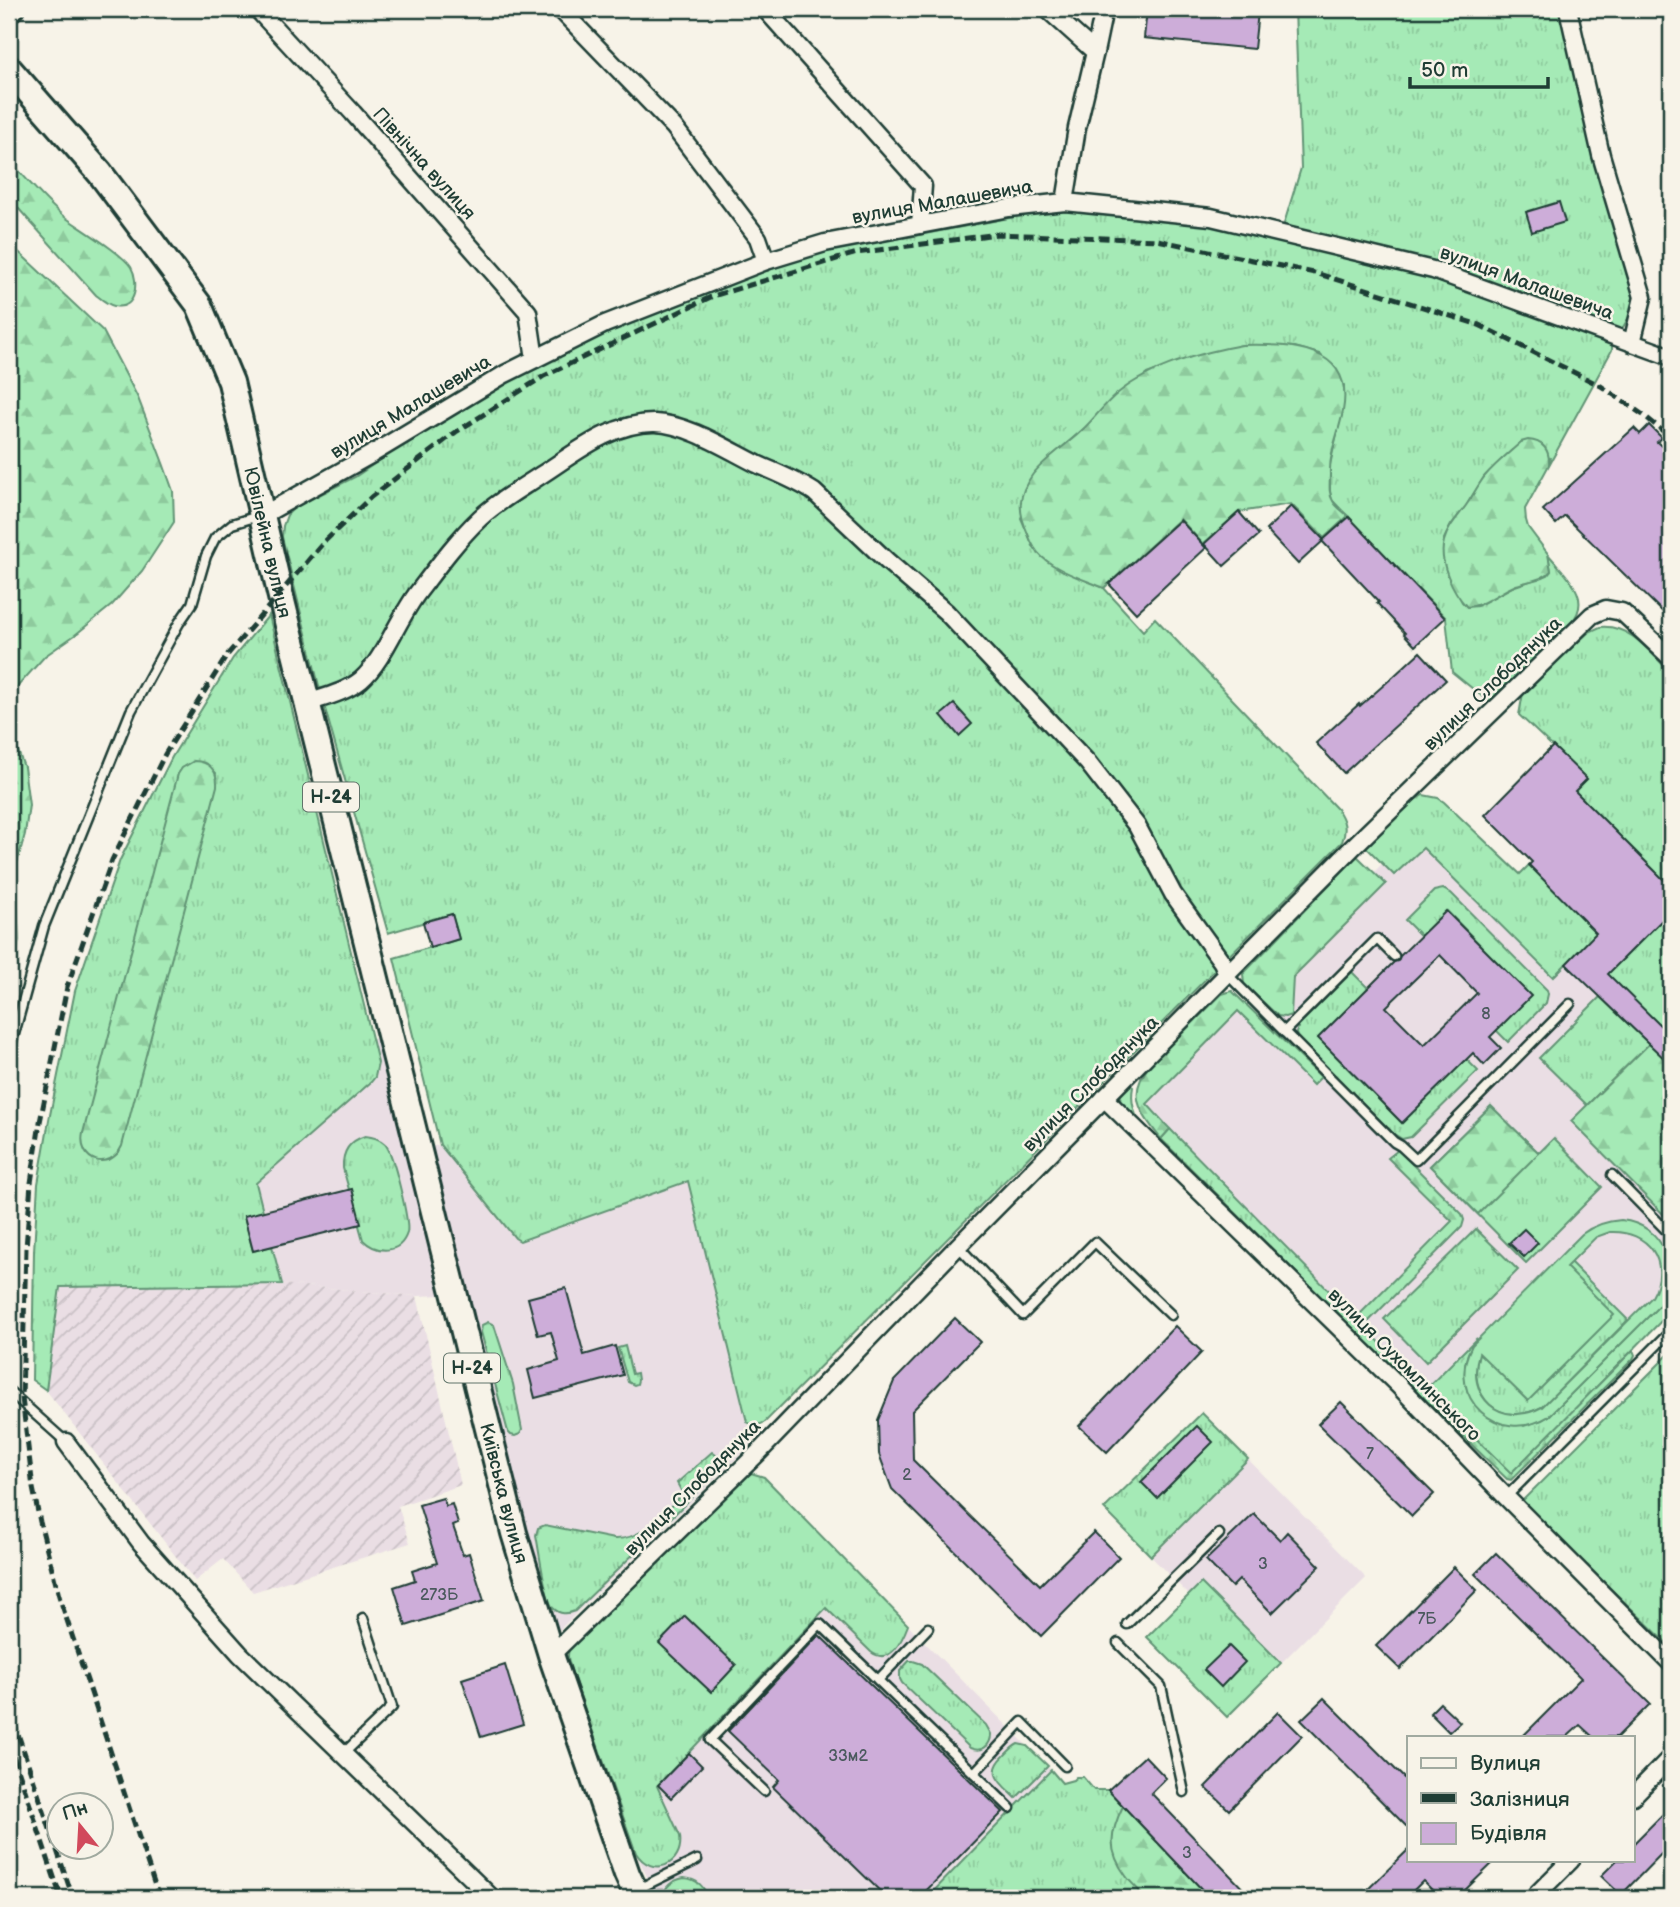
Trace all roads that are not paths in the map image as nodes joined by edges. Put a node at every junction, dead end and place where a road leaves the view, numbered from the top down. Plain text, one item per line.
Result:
1 (16, 9) edge
2 (257, 9) edge
3 (559, 9) edge
4 (765, 9) edge
5 (1048, 9) edge
6 (1104, 9) edge
7 (1568, 9) edge
8 (9, 15) edge
9 (1095, 52) junction
10 (9, 69) edge
11 (1065, 202) junction
12 (920, 225) junction
13 (766, 261) junction
14 (1632, 343) junction
15 (1671, 358) edge
16 (535, 359) junction
17 (263, 515) junction
18 (1671, 658) edge
19 (307, 703) junction
20 (1394, 956) dead end
21 (1227, 974) junction
22 (1570, 1004) dead end
23 (1284, 1032) junction
24 (9, 1052) edge
25 (400, 1079) joint
26 (1104, 1098) junction
27 (1612, 1175) dead end
28 (1671, 1235) edge
29 (958, 1246) junction
30 (1171, 1315) dead end
31 (1671, 1331) edge
32 (10, 1390) edge
33 (66, 1441) joint
34 (1506, 1497) junction
35 (1219, 1534) dead end
36 (363, 1618) dead end
37 (1127, 1624) dead end
38 (928, 1628) dead end
39 (1118, 1643) dead end
40 (551, 1656) junction
41 (1671, 1663) edge
42 (878, 1680) junction
43 (343, 1754) junction
44 (1671, 1757) edge
45 (1065, 1766) dead end
46 (974, 1773) junction
47 (764, 1791) dead end
48 (1184, 1792) dead end
49 (1634, 1795) edge
50 (1010, 1808) dead end
51 (697, 1860) dead end
52 (1569, 1862) edge
53 (637, 1894) edge
54 (492, 1898) edge
55 (1533, 1898) edge

1 - 8 street
2 - 16 street, Північна вулиця
3 - 13 street
4 - 12 street
5 - 9 street
6 - 9 street
7 - 14 street
9 - 11 street
10 - 17 main road, Ювілейна вулиця / Н-24
11 - 12 street, вулиця Малашевича
11 - 14 street, вулиця Малашевича
12 - 13 street, вулиця Малашевича
13 - 16 street, вулиця Малашевича
14 - 15 street, вулиця Малашевича
16 - 17 street, вулиця Малашевича
17 - 19 main road, Ювілейна вулиця / Н-24
17 - 24 lane
18 - 21 street, вулиця Слободянука
19 - 21 street
19 - 25 main road, Ювілейна вулиця / Н-24
20 - 23 lane
21 - 23 lane
21 - 26 street, вулиця Слободянука
22 - 23 lane
25 - 40 main road, Київська вулиця / Н-24
26 - 29 street, вулиця Слободянука
26 - 34 street, вулиця Сухомлинського
27 - 28 lane
29 - 30 lane
29 - 40 street, вулиця Слободянука
31 - 34 lane
32 - 33 lane
33 - 43 street
34 - 41 street, вулиця Сухомлинського
35 - 37 lane
36 - 43 lane
38 - 42 lane
39 - 48 lane
40 - 53 main road, Київська вулиця / Н-24
42 - 46 lane
42 - 47 lane
43 - 54 street
44 - 49 street
45 - 46 lane
46 - 50 lane
51 - 53 lane
52 - 55 street

